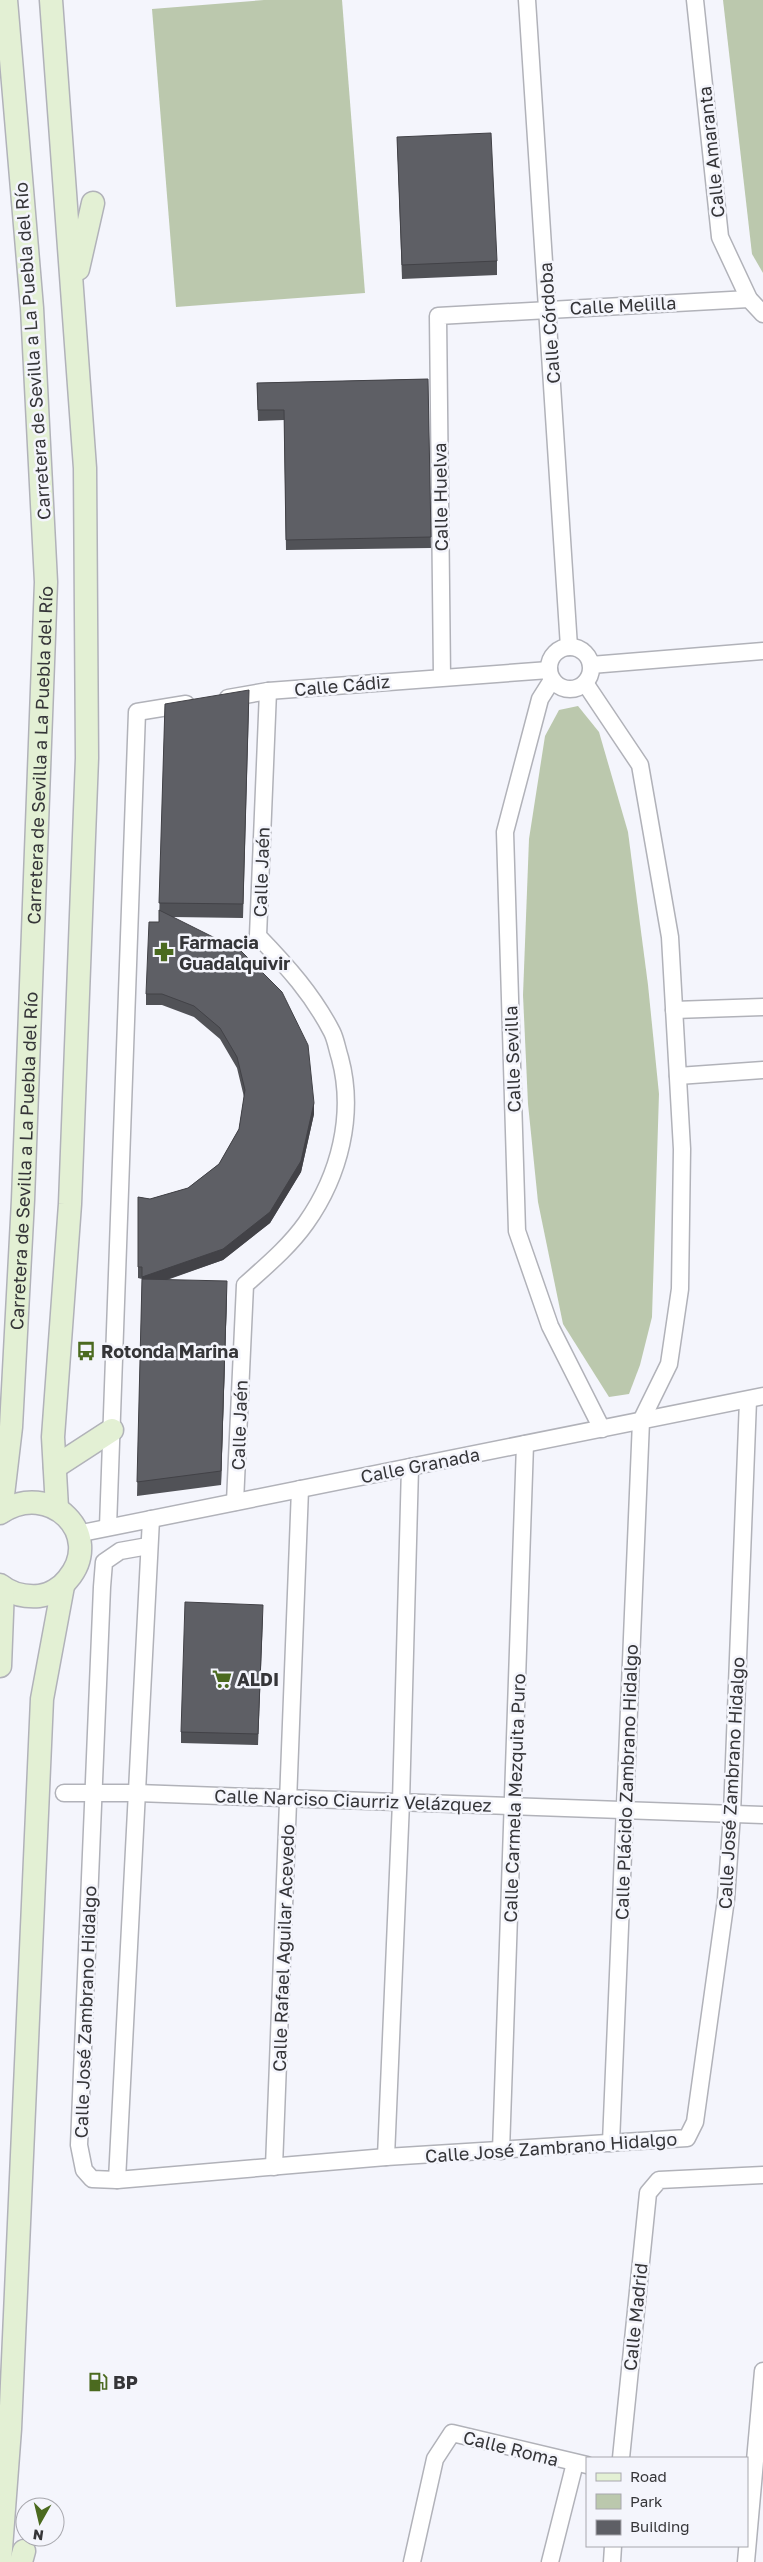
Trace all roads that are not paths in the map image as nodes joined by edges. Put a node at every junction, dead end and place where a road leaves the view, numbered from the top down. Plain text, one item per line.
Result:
1 (6, 0) edge
2 (51, 0) edge
3 (527, 0) edge
4 (695, 0) edge
5 (93, 203) dead end
6 (73, 292) junction
7 (749, 299) junction
8 (548, 309) junction
9 (763, 314) edge
10 (438, 316) joint
11 (568, 647) junction
12 (763, 651) edge
13 (591, 665) junction
14 (551, 675) junction
15 (442, 677) junction
16 (585, 682) junction
17 (268, 691) junction
18 (763, 1007) edge
19 (674, 1010) junction
20 (763, 1070) edge
21 (678, 1076) junction
22 (755, 1398) edge
23 (641, 1421) junction
24 (602, 1428) junction
25 (112, 1430) junction
26 (525, 1444) junction
27 (55, 1467) junction
28 (410, 1467) junction
29 (300, 1489) junction
30 (235, 1502) junction
31 (57, 1508) junction
32 (0, 1512) edge
33 (151, 1519) junction
34 (108, 1527) junction
35 (77, 1534) junction
36 (148, 1546) junction
37 (2, 1586) edge
38 (63, 1586) junction
39 (0, 1666) edge
40 (94, 1793) junction
41 (137, 1793) junction
42 (64, 1794) dead end
43 (289, 1798) junction
44 (401, 1802) junction
45 (514, 1806) junction
46 (625, 1810) junction
47 (732, 1814) junction
48 (763, 1815) edge
49 (611, 2144) junction
50 (502, 2151) junction
51 (386, 2158) junction
52 (274, 2167) junction
53 (763, 2175) edge
54 (117, 2180) junction
55 (763, 2371) edge
56 (621, 2457) edge
57 (581, 2464) edge
58 (748, 2540) edge
59 (613, 2547) edge
60 (747, 2547) edge
61 (0, 2562) edge
62 (412, 2562) edge
63 (550, 2562) edge
64 (612, 2562) edge
65 (746, 2562) edge

1 - 32 main road, Carretera de Sevilla a La Puebla del Río
2 - 6 main road
3 - 8 street, Calle Córdoba
4 - 7 street, Calle Amaranta
5 - 6 main road
6 - 27 main road
7 - 8 street, Calle Melilla
7 - 9 street, Calle Amaranta
8 - 10 street, Calle Melilla
8 - 11 street, Calle Córdoba
10 - 15 street, Calle Huelva
11 - 13 street
11 - 14 street
12 - 13 street
13 - 16 street
14 - 15 street, Calle Cádiz
14 - 16 street
14 - 24 street, Calle Sevilla
15 - 17 street, Calle Cádiz
16 - 19 street
17 - 25 street, Calle Cádiz
17 - 30 street, Calle Jaén
18 - 19 street
19 - 21 street
20 - 21 street
21 - 23 street
22 - 23 street, Calle Granada
22 - 47 street, Calle José Zambrano Hidalgo
23 - 24 street, Calle Granada
23 - 46 street, Calle Plácido Zambrano Hidalgo
24 - 26 street, Calle Granada
25 - 27 main road
25 - 34 street
26 - 28 street, Calle Granada
26 - 45 street, Calle Carmela Mezquita Puro
27 - 31 main road
28 - 29 street, Calle Granada
28 - 44 street
29 - 30 street, Calle Granada
29 - 43 street, Calle Rafael Aguilar Acevedo
30 - 33 street, Calle Granada
31 - 32 main road
31 - 35 main road
33 - 34 street, Calle Granada
33 - 36 street
34 - 35 street, Calle Granada
35 - 38 main road
36 - 40 street, Calle José Zambrano Hidalgo
36 - 41 street
37 - 38 main road
37 - 39 main road
38 - 61 main road
40 - 41 street, Calle Narciso Ciaurriz Velázquez
40 - 42 street, Calle Narciso Ciaurriz Velázquez
40 - 54 street, Calle José Zambrano Hidalgo
41 - 43 street, Calle Narciso Ciaurriz Velázquez
41 - 54 street
43 - 44 street, Calle Narciso Ciaurriz Velázquez
43 - 52 street, Calle Rafael Aguilar Acevedo
44 - 45 street, Calle Narciso Ciaurriz Velázquez
44 - 51 street
45 - 46 street, Calle Narciso Ciaurriz Velázquez
45 - 50 street, Calle Carmela Mezquita Puro
46 - 47 street, Calle Narciso Ciaurriz Velázquez
46 - 49 street, Calle Plácido Zambrano Hidalgo
47 - 48 street, Calle Narciso Ciaurriz Velázquez
47 - 49 street, Calle José Zambrano Hidalgo
49 - 50 street, Calle José Zambrano Hidalgo
50 - 51 street, Calle José Zambrano Hidalgo
51 - 52 street, Calle José Zambrano Hidalgo
52 - 54 street, Calle José Zambrano Hidalgo
53 - 56 street, Calle Madrid
55 - 58 street
57 - 62 street, Calle Roma
57 - 63 street
59 - 64 street
60 - 65 street

